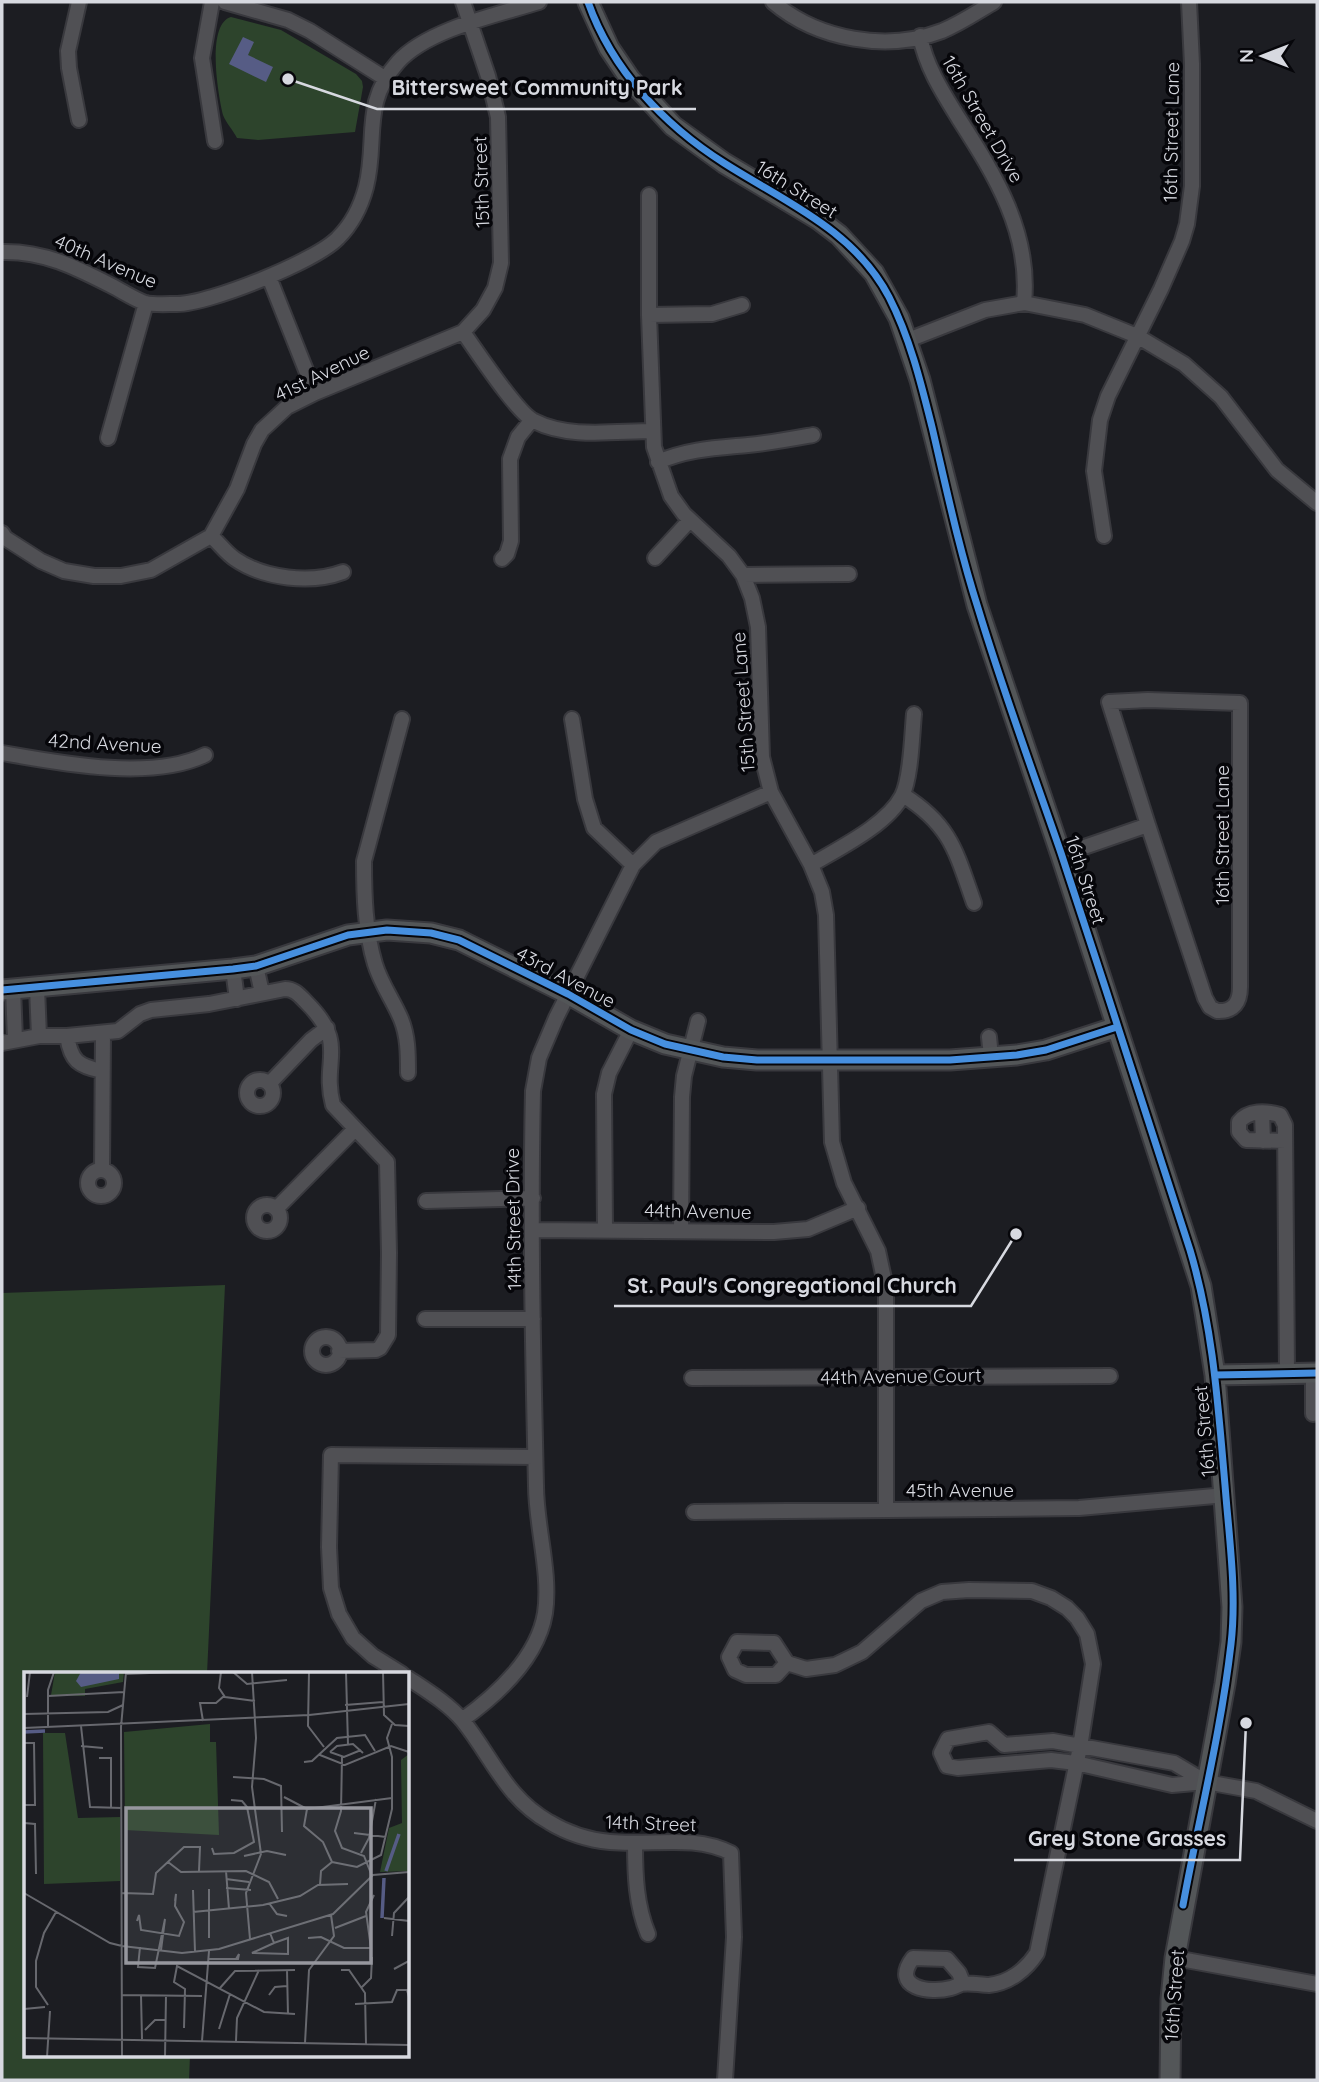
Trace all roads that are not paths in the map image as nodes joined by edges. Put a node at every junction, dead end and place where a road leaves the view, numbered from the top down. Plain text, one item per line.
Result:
1 (79, 2) edge
2 (212, 2) edge
3 (225, 2) edge
4 (463, 2) edge
5 (539, 2) edge
6 (587, 2) edge
7 (774, 2) edge
8 (994, 2) edge
9 (1189, 2) edge
10 (471, 24) junction
11 (920, 36) junction
12 (386, 79) junction
13 (79, 120) dead end
14 (215, 141) dead end
15 (649, 195) dead end
16 (2, 251) edge
17 (269, 277) junction
18 (146, 303) junction
19 (1024, 303) junction
20 (742, 305) dead end
21 (649, 314) junction
22 (463, 332) junction
23 (1137, 336) junction
24 (908, 340) junction
25 (315, 393) junction
26 (531, 421) junction
27 (653, 431) junction
28 (813, 435) dead end
29 (108, 439) dead end
30 (658, 462) junction
31 (1317, 503) edge
32 (691, 520) junction
33 (211, 536) junction
34 (1104, 536) dead end
35 (3, 538) edge
36 (655, 558) dead end
37 (502, 559) dead end
38 (343, 572) dead end
39 (849, 574) dead end
40 (743, 575) junction
41 (914, 715) dead end
42 (402, 719) dead end
43 (572, 719) dead end
44 (2, 753) edge
45 (205, 755) dead end
46 (771, 792) junction
47 (903, 795) junction
48 (1149, 825) junction
49 (1061, 855) junction
50 (633, 864) junction
51 (811, 864) junction
52 (974, 903) dead end
53 (368, 932) junction
54 (256, 966) junction
55 (233, 969) junction
56 (37, 988) junction
57 (7, 990) edge
58 (262, 993) junction
59 (568, 995) junction
60 (237, 999) junction
61 (698, 1021) dead end
62 (1117, 1027) junction
63 (327, 1028) junction
64 (631, 1030) junction
65 (103, 1033) junction
66 (39, 1036) junction
67 (67, 1037) junction
68 (8, 1041) edge
69 (691, 1051) junction
70 (830, 1060) junction
71 (102, 1071) junction
72 (408, 1073) dead end
73 (269, 1084) dead end
74 (1262, 1113) junction
75 (355, 1129) junction
76 (1263, 1141) junction
77 (1285, 1141) junction
78 (102, 1170) dead end
79 (533, 1198) junction
80 (426, 1201) dead end
81 (858, 1208) junction
82 (276, 1209) dead end
83 (605, 1229) junction
84 (533, 1230) junction
85 (681, 1231) junction
86 (425, 1319) dead end
87 (533, 1319) junction
88 (339, 1351) dead end
89 (1287, 1373) junction
90 (1315, 1373) edge
91 (1215, 1375) junction
92 (1110, 1376) dead end
93 (692, 1378) dead end
94 (885, 1378) junction
95 (1313, 1414) dead end
96 (535, 1457) junction
97 (1226, 1495) junction
98 (886, 1509) junction
99 (694, 1512) dead end
100 (787, 1663) dead end
101 (399, 1672) edge
102 (410, 1679) edge
103 (462, 1720) junction
104 (1004, 1745) junction
105 (1080, 1747) junction
106 (1076, 1763) junction
107 (1005, 1764) junction
108 (1206, 1782) junction
109 (1317, 1821) edge
110 (635, 1843) junction
111 (649, 1934) dead end
112 (1175, 1958) junction
113 (963, 1983) dead end
114 (1317, 1984) edge
115 (725, 2080) edge
116 (1170, 2080) edge

1 - 13 street
2 - 14 street
3 - 12 street
4 - 10 street, 15th Street
5 - 10 street, 40th Avenue
6 - 24 main road, 16th Street
7 - 11 street
8 - 11 street
9 - 23 street, 16th Street Lane
10 - 12 street, 40th Avenue
10 - 22 street, 15th Street
11 - 19 street, 16th Street Drive
12 - 17 street, 40th Avenue
15 - 21 street, 15th Street Lane
16 - 18 street, 40th Avenue
17 - 18 street, 40th Avenue
17 - 25 street
18 - 29 street
19 - 23 street
19 - 24 street
20 - 21 street
21 - 27 street, 15th Street Lane
22 - 25 street, 41st Avenue
22 - 26 street
23 - 31 street
23 - 34 street, 16th Street Lane
24 - 49 main road, 16th Street
25 - 33 street, 41st Avenue
26 - 27 street
26 - 37 street
27 - 30 street, 15th Street Lane
28 - 30 street
30 - 32 street, 15th Street Lane
32 - 36 street
32 - 40 street, 15th Street Lane
33 - 35 street
33 - 38 street
39 - 40 street
40 - 46 street, 15th Street Lane
41 - 47 street
42 - 53 street
43 - 50 street
44 - 45 street, 42nd Avenue
46 - 50 street, 14th Street Drive
46 - 51 street, 15th Street Lane
47 - 51 street
47 - 52 street
48 - 48 street, 16th Street Lane
48 - 49 street
49 - 62 main road, 16th Street
50 - 59 street, 14th Street Drive
51 - 70 street, 15th Street Lane
53 - 54 main road, 43rd Avenue
53 - 59 main road, 43rd Avenue
53 - 72 street
54 - 55 main road, 43rd Avenue
54 - 58 street
55 - 56 main road, 43rd Avenue
55 - 60 street
56 - 57 main road, 43rd Avenue
56 - 66 street
57 - 68 street
58 - 60 street
58 - 63 street
59 - 64 main road, 43rd Avenue
59 - 79 street, 14th Street Drive
60 - 65 street
61 - 69 street
62 - 70 main road, 43rd Avenue
62 - 91 main road, 16th Street
63 - 73 street
63 - 75 street
64 - 69 main road, 43rd Avenue
64 - 83 street
65 - 67 street
65 - 71 street
66 - 67 street
66 - 68 street
67 - 71 street
69 - 70 main road, 43rd Avenue
69 - 85 street
70 - 81 street, 15th Street Lane
71 - 78 street
74 - 76 street
74 - 76 street
74 - 77 street
75 - 82 street
75 - 88 street
76 - 77 street
77 - 89 street
79 - 80 street
79 - 84 street, 14th Street Drive
81 - 85 street, 44th Avenue
81 - 94 street, 15th Street Lane
83 - 84 street, 44th Avenue
83 - 85 street, 44th Avenue
84 - 87 street, 14th Street Drive
86 - 87 street
87 - 96 street, 14th Street Drive
89 - 90 main road
89 - 91 main road
90 - 95 street
91 - 97 main road, 16th Street
92 - 94 street, 44th Avenue Court
93 - 94 street, 44th Avenue Court
94 - 98 street, 15th Street Lane
96 - 101 street
96 - 103 street, 14th Street Drive
97 - 98 street, 45th Avenue
97 - 108 main road, 16th Street
98 - 99 street, 45th Avenue
100 - 105 street
102 - 103 street, 14th Street
103 - 110 street, 14th Street
104 - 105 street
104 - 107 street
104 - 107 street
105 - 106 street
105 - 108 street
106 - 107 street
106 - 108 street
106 - 113 street
108 - 109 street
108 - 112 main road, 16th Street
110 - 111 street
110 - 115 street, 14th Street
112 - 114 street
112 - 116 main road, 16th Street

